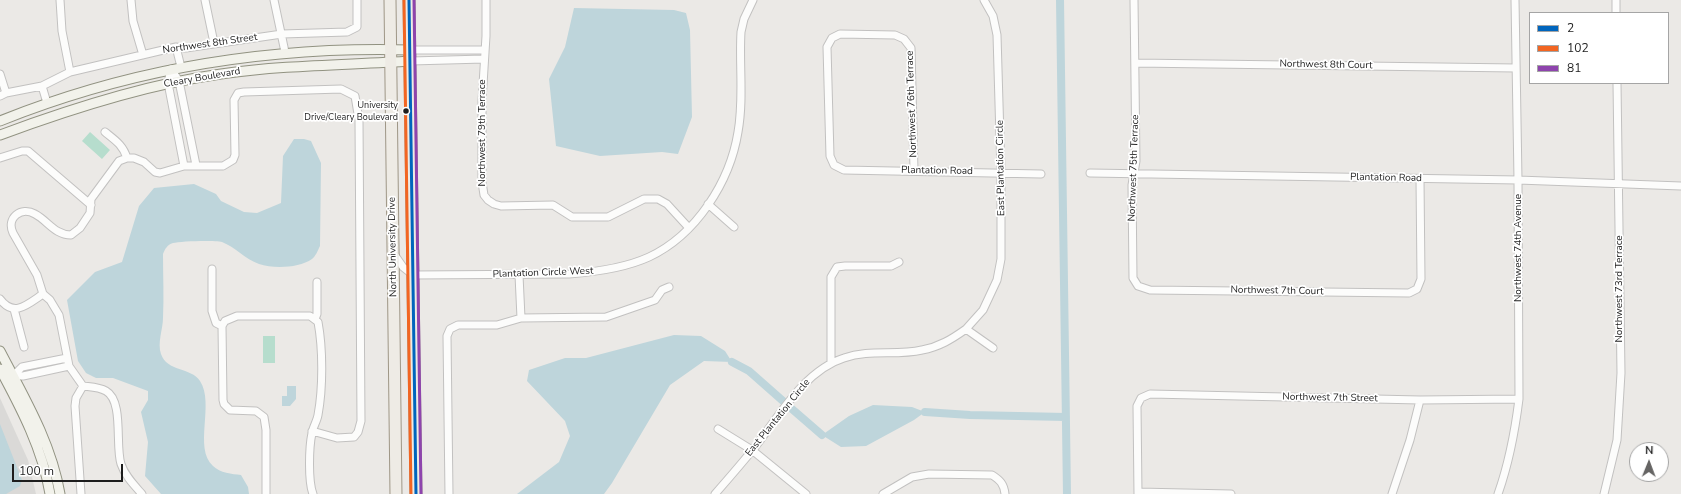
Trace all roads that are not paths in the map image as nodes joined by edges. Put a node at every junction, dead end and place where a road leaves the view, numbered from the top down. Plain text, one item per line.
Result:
1 (60, 0) edge
2 (131, 0) edge
3 (205, 0) edge
4 (274, 0) edge
5 (357, 0) edge
6 (390, 0) edge
7 (409, 0) edge
8 (486, 0) edge
9 (753, 0) edge
10 (984, 0) edge
11 (1134, 0) edge
12 (1515, 0) edge
13 (1616, 0) edge
14 (1616, 12) edge
15 (282, 34) junction
16 (214, 43) junction
17 (176, 47) junction
18 (390, 49) junction
19 (485, 50) junction
20 (285, 52) junction
21 (143, 55) junction
22 (411, 55) junction
23 (484, 59) junction
24 (391, 62) junction
25 (1135, 63) junction
26 (181, 67) junction
27 (1516, 68) junction
28 (171, 69) junction
29 (70, 72) junction
30 (0, 74) edge
31 (179, 81) junction
32 (168, 83) junction
33 (1618, 84) edge
34 (42, 86) junction
35 (3, 94) edge
36 (47, 103) junction
37 (0, 121) edge
38 (105, 132) dead end
39 (0, 135) edge
40 (192, 146) junction
41 (180, 148) junction
42 (0, 158) edge
43 (127, 158) junction
44 (196, 165) junction
45 (184, 166) junction
46 (834, 166) joint
47 (914, 170) junction
48 (1002, 172) junction
49 (1090, 173) dead end
50 (1041, 174) dead end
51 (1134, 174) junction
52 (1420, 178) junction
53 (1518, 180) junction
54 (1620, 183) junction
55 (1681, 186) edge
56 (708, 204) junction
57 (91, 205) junction
58 (734, 227) dead end
59 (689, 228) junction
60 (393, 252) junction
61 (899, 262) dead end
62 (212, 269) dead end
63 (413, 275) junction
64 (519, 275) junction
65 (317, 282) dead end
66 (1138, 286) joint
67 (669, 287) dead end
68 (43, 294) junction
69 (0, 299) edge
70 (14, 309) junction
71 (521, 318) junction
72 (315, 319) junction
73 (222, 326) junction
74 (966, 330) junction
75 (24, 347) dead end
76 (993, 348) dead end
77 (0, 351) edge
78 (67, 358) junction
79 (49, 360) junction
80 (831, 363) junction
81 (69, 366) junction
82 (0, 369) edge
83 (51, 369) junction
84 (9, 377) junction
85 (83, 386) junction
86 (1519, 399) junction
87 (1420, 400) junction
88 (718, 429) dead end
89 (312, 431) junction
90 (752, 450) junction
91 (896, 491) edge
92 (1138, 493) edge
93 (50, 494) edge
94 (60, 494) edge
95 (81, 494) edge
96 (142, 494) edge
97 (266, 494) edge
98 (314, 494) edge
99 (396, 494) edge
100 (416, 494) edge
101 (449, 494) edge
102 (716, 494) edge
103 (806, 494) edge
104 (883, 494) edge
105 (1005, 494) edge
106 (1231, 494) edge
107 (1392, 494) edge
108 (1498, 494) edge
109 (1604, 494) edge

1 - 29 street
2 - 21 street
3 - 16 street
4 - 15 street
5 - 15 street, Northwest 8th Street
6 - 18 main road, North University Drive
7 - 22 main road, North University Drive
8 - 19 street, Northwest 79th Terrace
9 - 56 street, Plantation Circle West
10 - 48 street, East Plantation Circle
11 - 25 street, Northwest 75th Terrace
12 - 27 street, Northwest 74th Avenue
13 - 14 street
15 - 16 street, Northwest 8th Street
15 - 20 street
16 - 17 street, Northwest 8th Street
17 - 21 street, Northwest 8th Street
17 - 26 street
18 - 20 street, Cleary Boulevard
18 - 22 street, Cleary Boulevard
18 - 24 main road, North University Drive
19 - 22 street
19 - 23 street, Northwest 79th Terrace
20 - 26 street, Cleary Boulevard
21 - 29 street, Northwest 8th Street
22 - 23 street
22 - 24 street, Cleary Boulevard
22 - 63 main road, North University Drive
23 - 59 street, Northwest 79th Terrace
24 - 31 street, Cleary Boulevard
24 - 60 main road, North University Drive
25 - 27 street, Northwest 8th Court
25 - 51 street, Northwest 75th Terrace
26 - 28 street, Cleary Boulevard
27 - 53 street, Northwest 74th Avenue
28 - 31 street
28 - 32 street
28 - 36 street, Cleary Boulevard
29 - 34 street, Northwest 8th Street
30 - 35 street
31 - 32 street, Cleary Boulevard
31 - 40 street
32 - 39 street, Cleary Boulevard
32 - 41 street
33 - 54 street, Northwest 73rd Terrace
34 - 35 street, Northwest 8th Street
34 - 36 street
36 - 37 street, Cleary Boulevard
38 - 43 street
40 - 41 street
40 - 44 street
41 - 45 street
42 - 57 street
43 - 45 street
43 - 57 street
44 - 45 street
44 - 89 street
46 - 47 street, Plantation Road
46 - 47 street, Northwest 76th Terrace
47 - 48 street, Plantation Road
48 - 50 street, Plantation Road
48 - 74 street, East Plantation Circle
49 - 51 street, Plantation Road
51 - 52 street, Plantation Road
51 - 66 street, Northwest 75th Terrace
52 - 53 street, Plantation Road
52 - 66 street, Northwest 7th Court
53 - 54 street, Plantation Road
53 - 86 street, Northwest 74th Avenue
54 - 55 street, Plantation Road
54 - 109 street, Northwest 73rd Terrace
56 - 58 street
56 - 59 street, Plantation Circle West
57 - 68 street
59 - 64 street, Plantation Circle West
60 - 63 street
60 - 99 main road, North University Drive
61 - 80 street
62 - 73 street
63 - 64 street, Plantation Circle West
63 - 100 main road, North University Drive
64 - 71 street
65 - 72 street
67 - 71 street
68 - 70 street
68 - 78 street
69 - 70 street
70 - 75 street
71 - 101 street
72 - 73 street
72 - 89 street
73 - 97 street
74 - 76 street
74 - 80 street, East Plantation Circle
77 - 84 street
78 - 79 street
78 - 81 street
79 - 83 street
79 - 84 street
80 - 90 street, East Plantation Circle
81 - 83 street
81 - 85 street
82 - 84 street
83 - 84 street
84 - 93 street
84 - 94 street
85 - 95 street
85 - 96 street
86 - 87 street, Northwest 7th Street
86 - 108 street, Northwest 74th Avenue
87 - 92 street, Northwest 7th Street
87 - 107 street
88 - 90 street
89 - 98 street
90 - 102 street, East Plantation Circle
90 - 103 street
91 - 104 street
91 - 105 street
92 - 106 street

